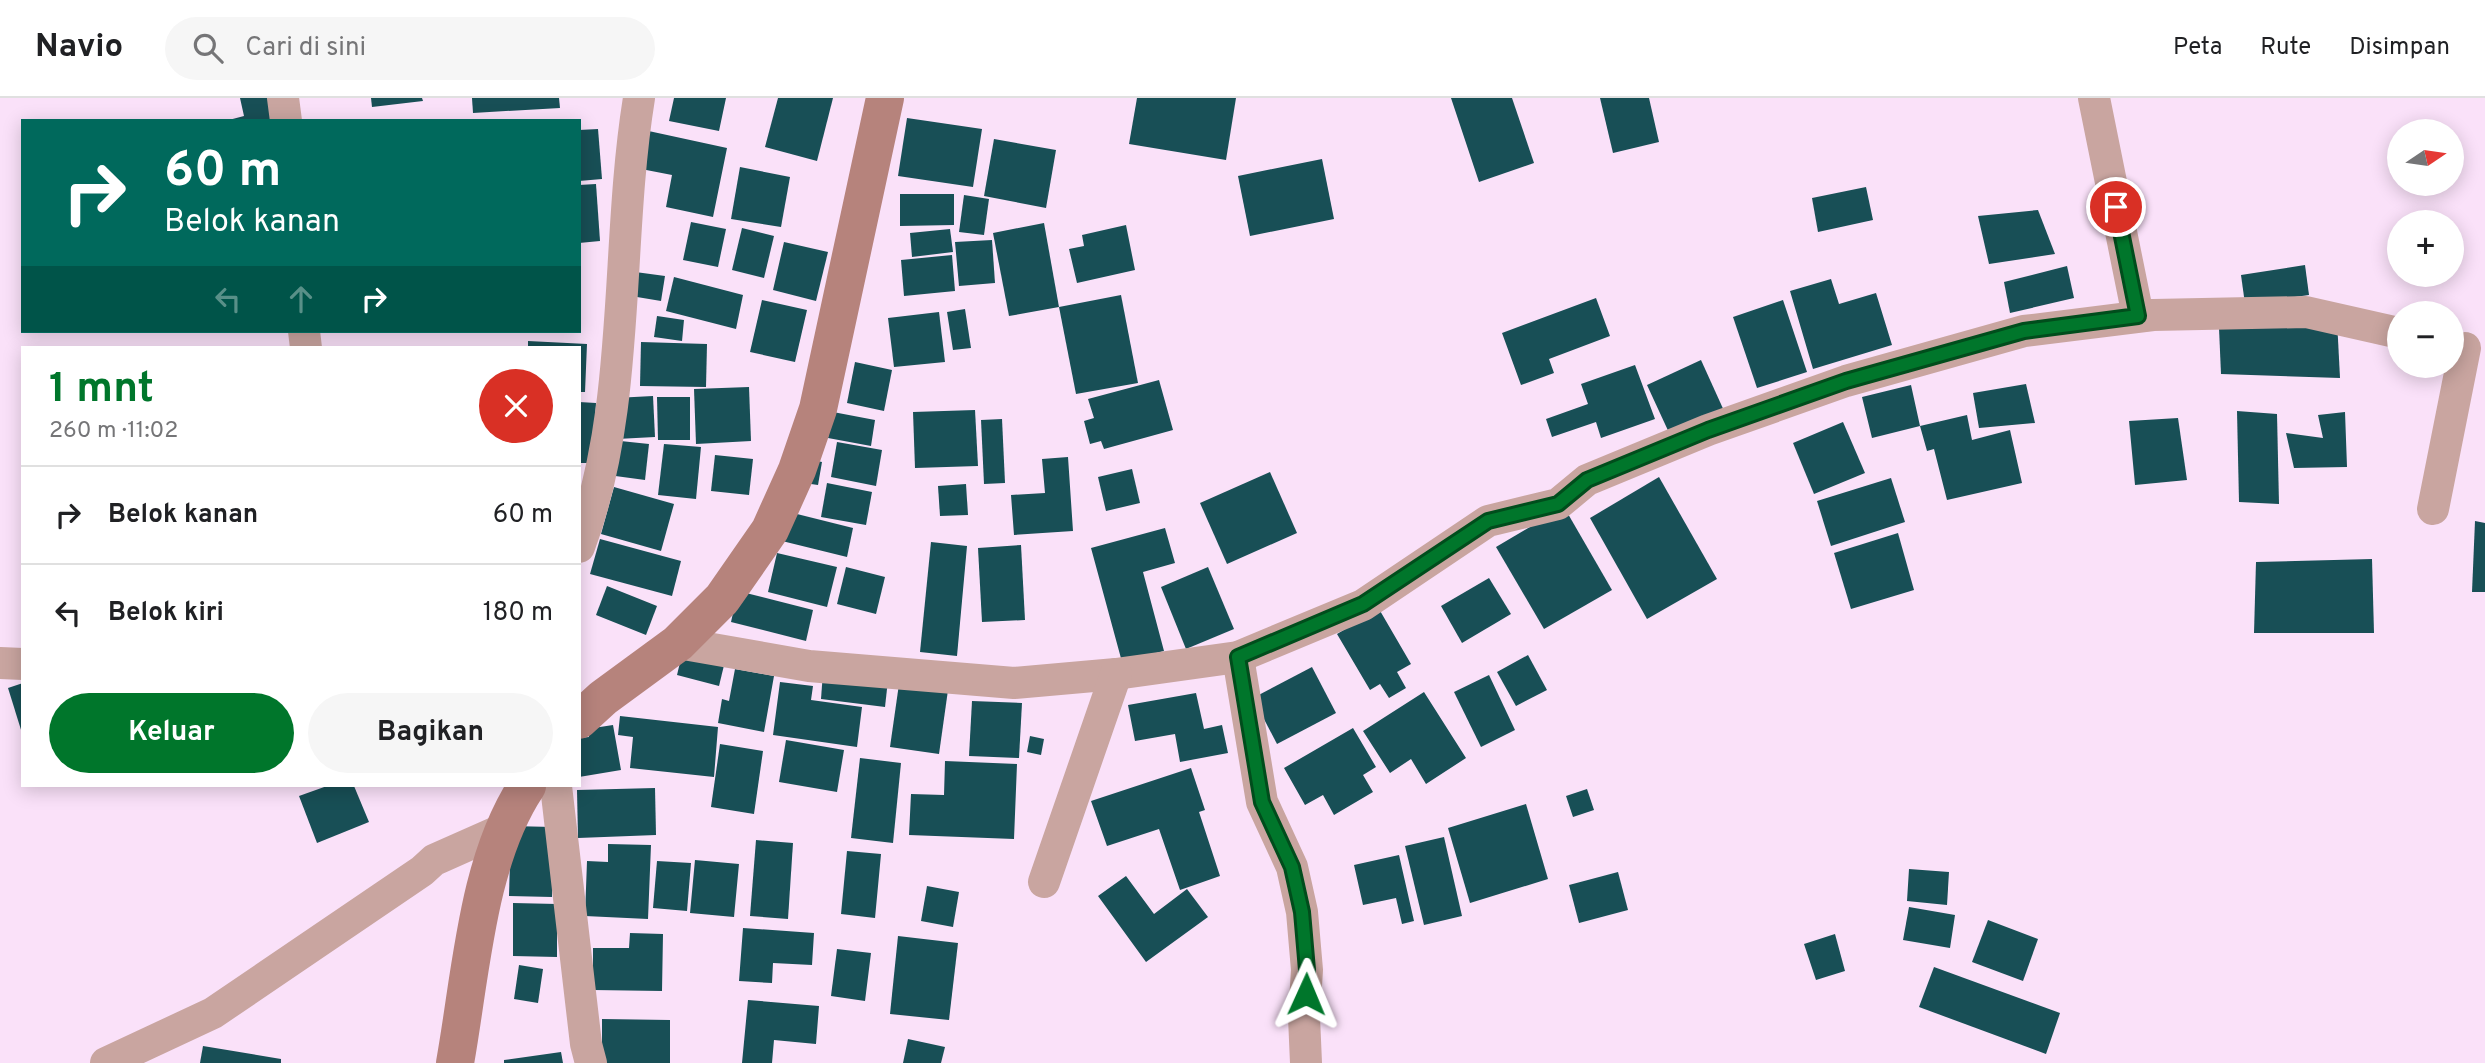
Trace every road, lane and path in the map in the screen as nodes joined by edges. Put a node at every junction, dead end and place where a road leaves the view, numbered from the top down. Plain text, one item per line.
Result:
1 (283, 98) edge
2 (639, 98) edge
3 (886, 98) edge
4 (2094, 98) edge
5 (286, 119) edge
6 (2138, 316) junction
7 (2387, 330) edge
8 (2467, 350) edge
9 (2433, 509) dead end
10 (581, 542) edge
11 (678, 643) junction
12 (1238, 657) junction
13 (0, 663) edge
14 (21, 664) edge
15 (1116, 674) junction
16 (581, 718) edge
17 (526, 787) edge
18 (556, 787) edge
19 (504, 829) junction
20 (1044, 882) dead end
21 (106, 1063) edge
22 (456, 1063) edge
23 (591, 1063) edge
24 (1306, 1063) edge

1 - 5 street
2 - 10 street
3 - 11 street
4 - 6 street
6 - 7 street
6 - 12 street
8 - 9 street
11 - 15 street
11 - 16 street
12 - 15 street
12 - 24 street
13 - 14 street
15 - 20 street
17 - 19 street
18 - 23 street
19 - 21 street
19 - 22 street

